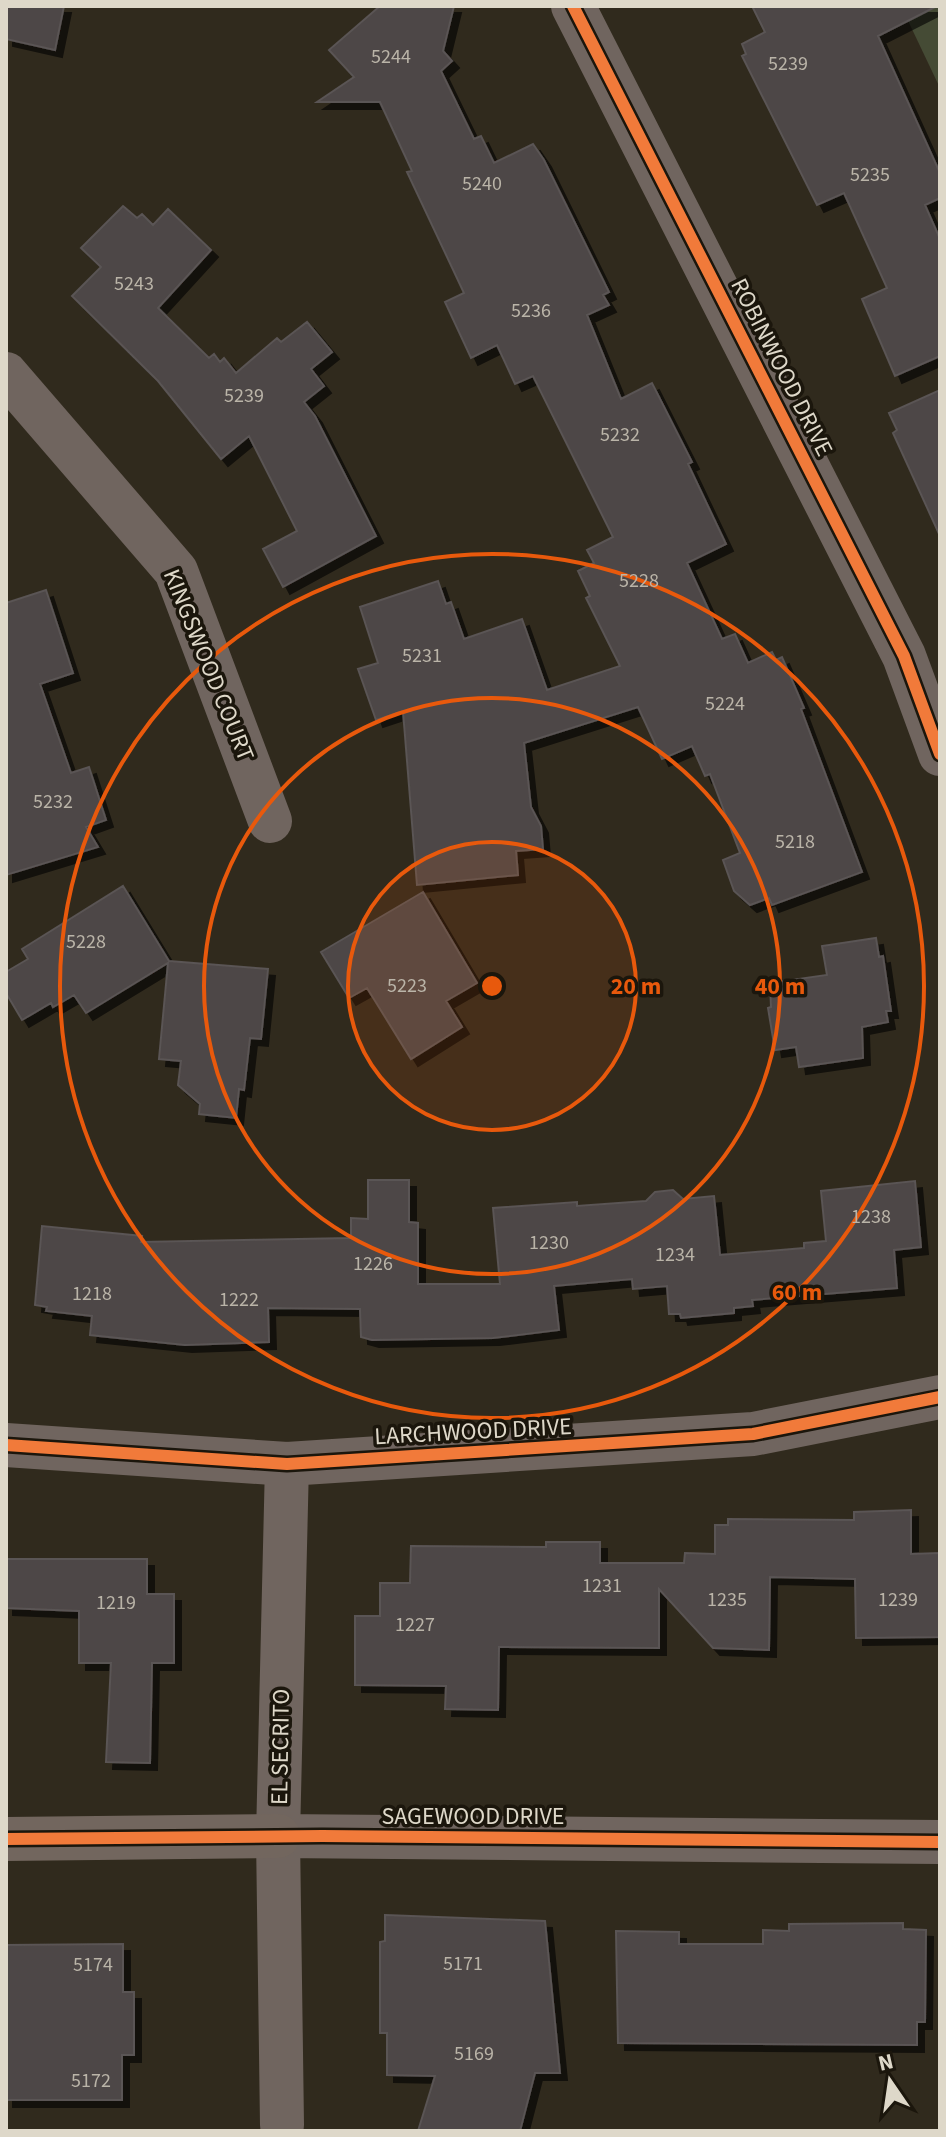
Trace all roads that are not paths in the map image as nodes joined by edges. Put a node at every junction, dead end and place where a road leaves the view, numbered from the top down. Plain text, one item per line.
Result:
1 (573, 6) edge
2 (6, 374) edge
3 (940, 754) edge
4 (270, 821) dead end
5 (940, 1397) edge
6 (6, 1445) edge
7 (287, 1464) junction
8 (278, 1836) junction
9 (6, 1839) edge
10 (940, 1842) edge
11 (282, 2125) dead end

1 - 3 street, ROBINWOOD DRIVE
2 - 4 street, KINGSWOOD COURT
5 - 7 street, LARCHWOOD DRIVE
6 - 7 street, LARCHWOOD DRIVE
7 - 8 street, EL SECRITO
8 - 9 street, SAGEWOOD DRIVE
8 - 10 street, SAGEWOOD DRIVE
8 - 11 street, EL SECRITO

